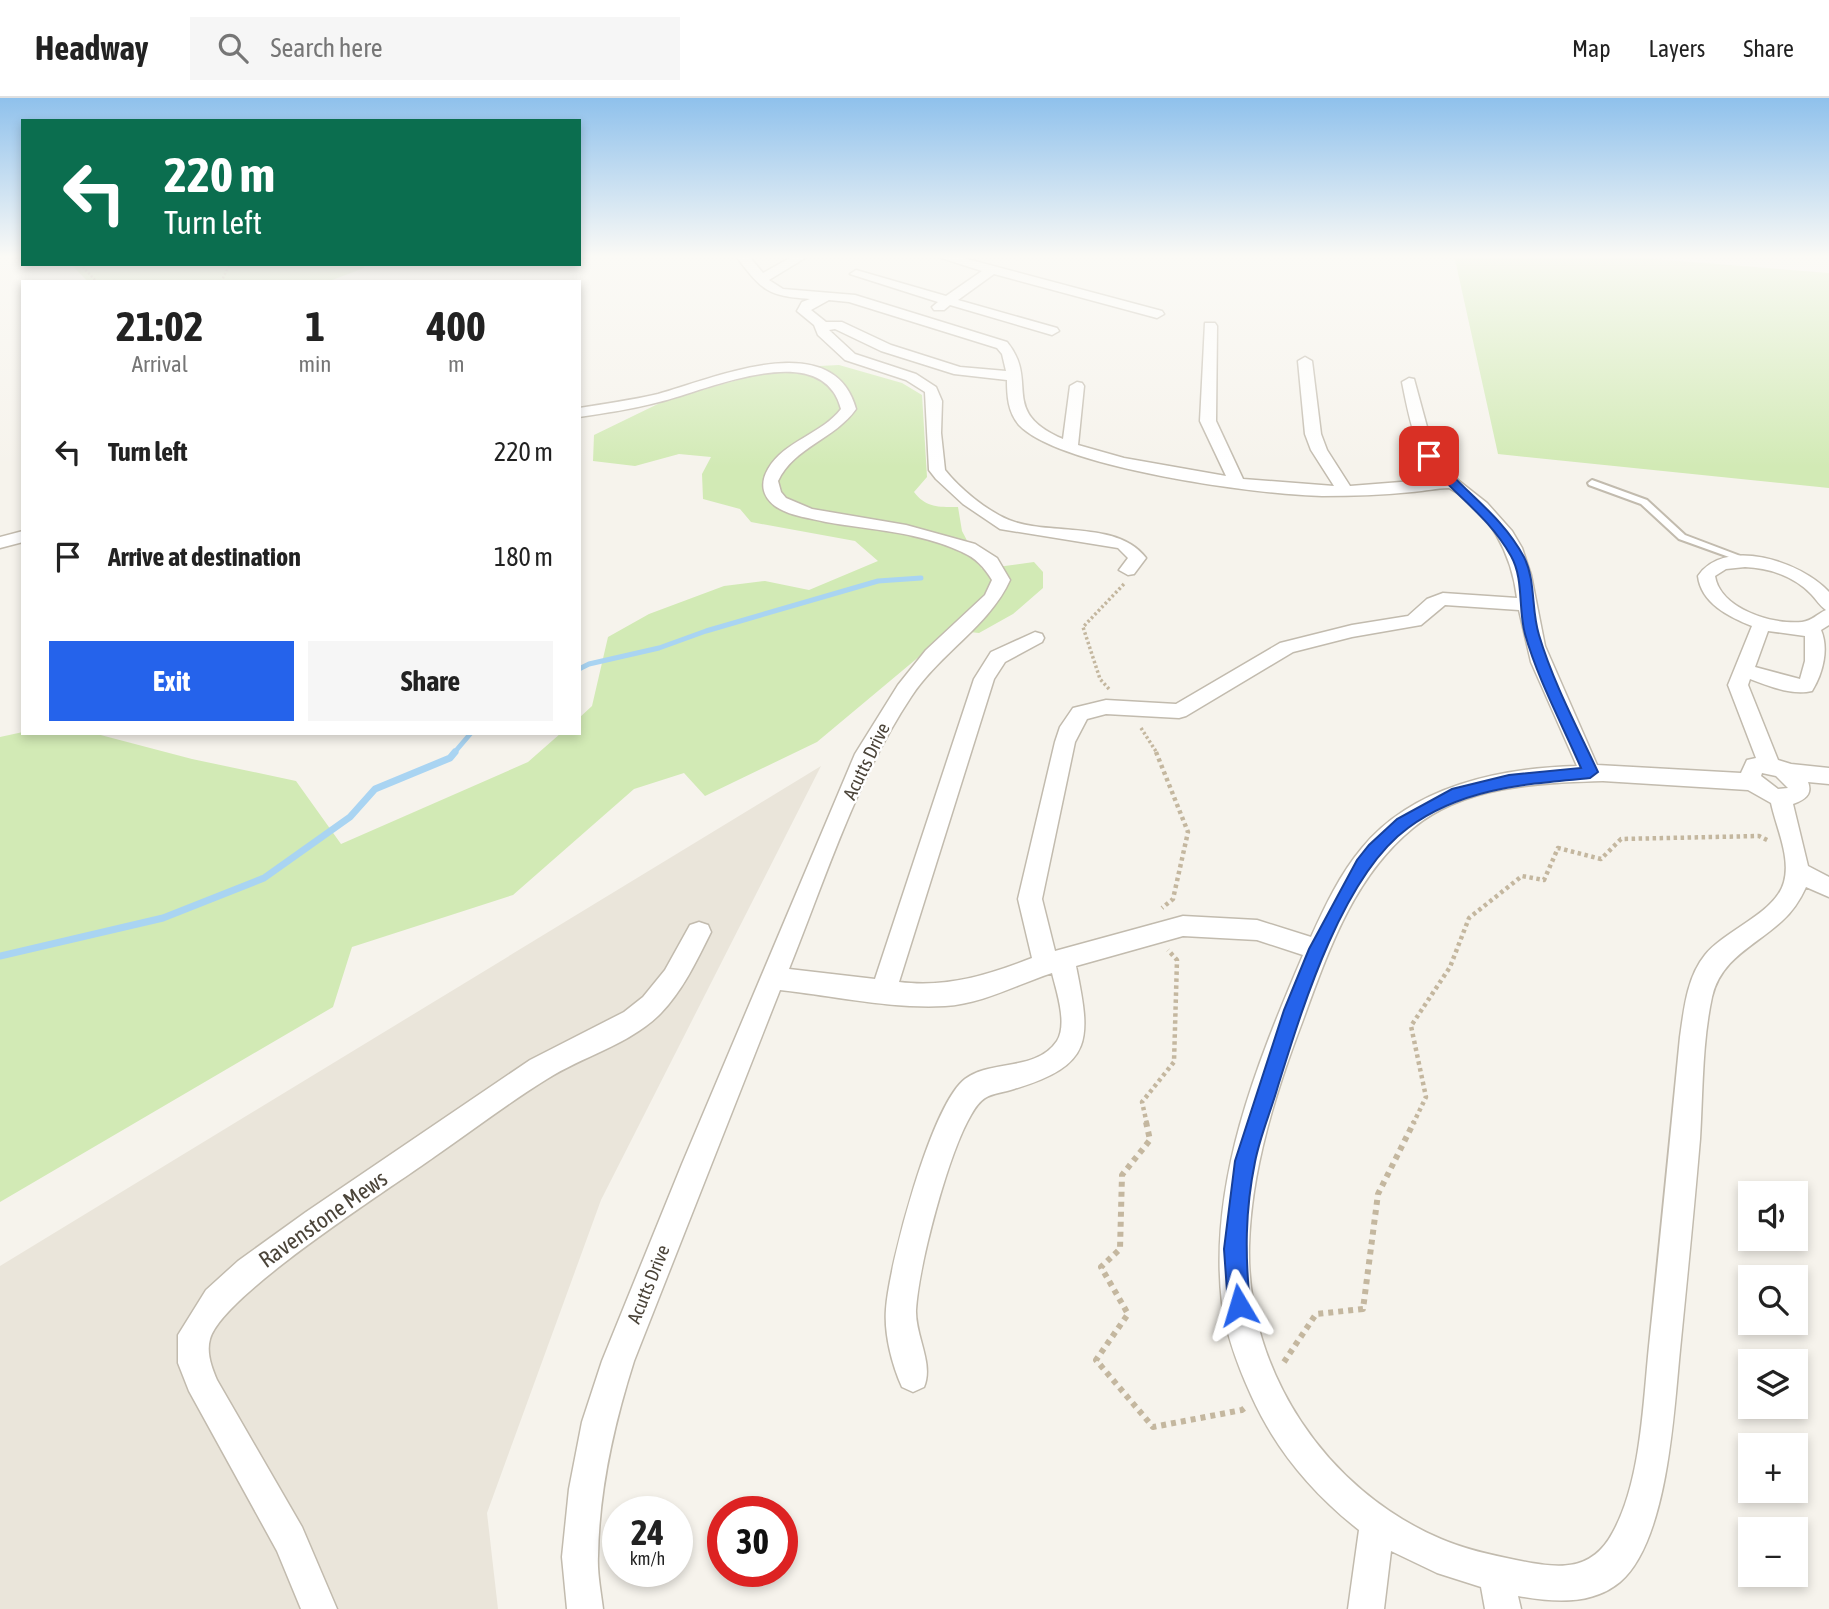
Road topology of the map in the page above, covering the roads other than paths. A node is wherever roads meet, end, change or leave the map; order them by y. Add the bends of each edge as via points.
1 (821, 326) joint
2 (829, 326) edge
3 (838, 326) edge
4 (933, 326) edge
5 (1032, 326) edge
6 (1210, 326) dead end
7 (1052, 331) dead end
8 (1305, 361) dead end
9 (1012, 376) junction
10 (1409, 382) dead end
11 (1077, 386) dead end
12 (581, 413) edge
13 (1070, 447) junction
14 (1237, 483) junction
15 (1592, 483) dead end
16 (1453, 484) junction
17 (1345, 490) junction
18 (21, 537) edge
19 (0, 543) edge
20 (1746, 560) junction
21 (1128, 570) dead end
22 (1527, 605) junction
23 (1829, 605) edge
24 (1829, 615) edge
25 (1762, 623) junction
26 (1807, 628) junction
27 (1035, 638) dead end
28 (1744, 670) junction
29 (1590, 772) junction
30 (1829, 776) edge
31 (1778, 781) junction
32 (1829, 789) edge
33 (1798, 872) junction
34 (1829, 887) edge
35 (699, 932) dead end
36 (1318, 949) junction
37 (1054, 961) junction
38 (772, 978) junction
39 (884, 991) junction
40 (913, 1376) dead end
41 (1377, 1525) junction
42 (1496, 1573) junction
43 (319, 1609) edge
44 (585, 1609) edge
45 (1366, 1609) edge
46 (1503, 1609) edge

1 - 2 street
1 - 21 street via 849,357 928,387 934,398 938,472 982,510 1006,525 1123,544 1137,558
3 - 9 street via 886,348 959,372
4 - 9 street via 998,343 1010,354
5 - 7 street
6 - 14 street via 1208,421
8 - 17 street via 1313,433
9 - 13 street via 1014,403 1021,418 1035,431
10 - 16 street via 1429,456
11 - 13 street
12 - 38 street, Acutts Drive via 655,399 781,365 809,368 841,391 848,403 846,415 778,466 770,481 776,498 807,513 942,539 986,558 1001,580 993,598 933,655 905,690 866,754
13 - 14 street
14 - 17 street
15 - 20 lane via 1644,502 1682,537
16 - 17 street
16 - 22 street via 1506,536 1522,567
18 - 19 street
20 - 23 street via 1798,575
20 - 25 street via 1710,569 1709,587 1728,607
22 - 29 street via 1539,658
22 - 37 street via 1443,599 1414,621 1287,647 1179,711 1106,707 1080,713 1065,742 1032,885 1032,910
24 - 26 street
25 - 26 street
25 - 28 street
26 - 28 street via 1814,634 1816,652 1805,686
27 - 39 street via 998,657 984,679
28 - 31 street via 1739,691
29 - 31 street
29 - 36 street via 1472,788 1403,823 1362,864
30 - 31 street
31 - 32 street
31 - 33 street
33 - 34 street
33 - 42 street via 1788,902 1719,958 1704,981 1654,1441 1630,1536 1606,1571 1593,1578 1569,1583
35 - 43 street, Ravenstone Mews via 674,978 652,1005 633,1020 539,1069 316,1222 233,1286 194,1335 194,1363 205,1391 290,1539
36 - 37 street via 1257,930 1183,926
36 - 41 street via 1285,1031 1245,1161 1234,1260 1250,1350 1288,1436 1306,1460
37 - 39 street via 962,992
37 - 40 street via 1073,1020 1069,1048 1045,1066 974,1088 959,1109 933,1177 901,1308
38 - 39 street
38 - 44 street, Acutts Drive via 618,1360 598,1422 580,1557
41 - 42 street via 1440,1558
41 - 45 street
42 - 46 street

